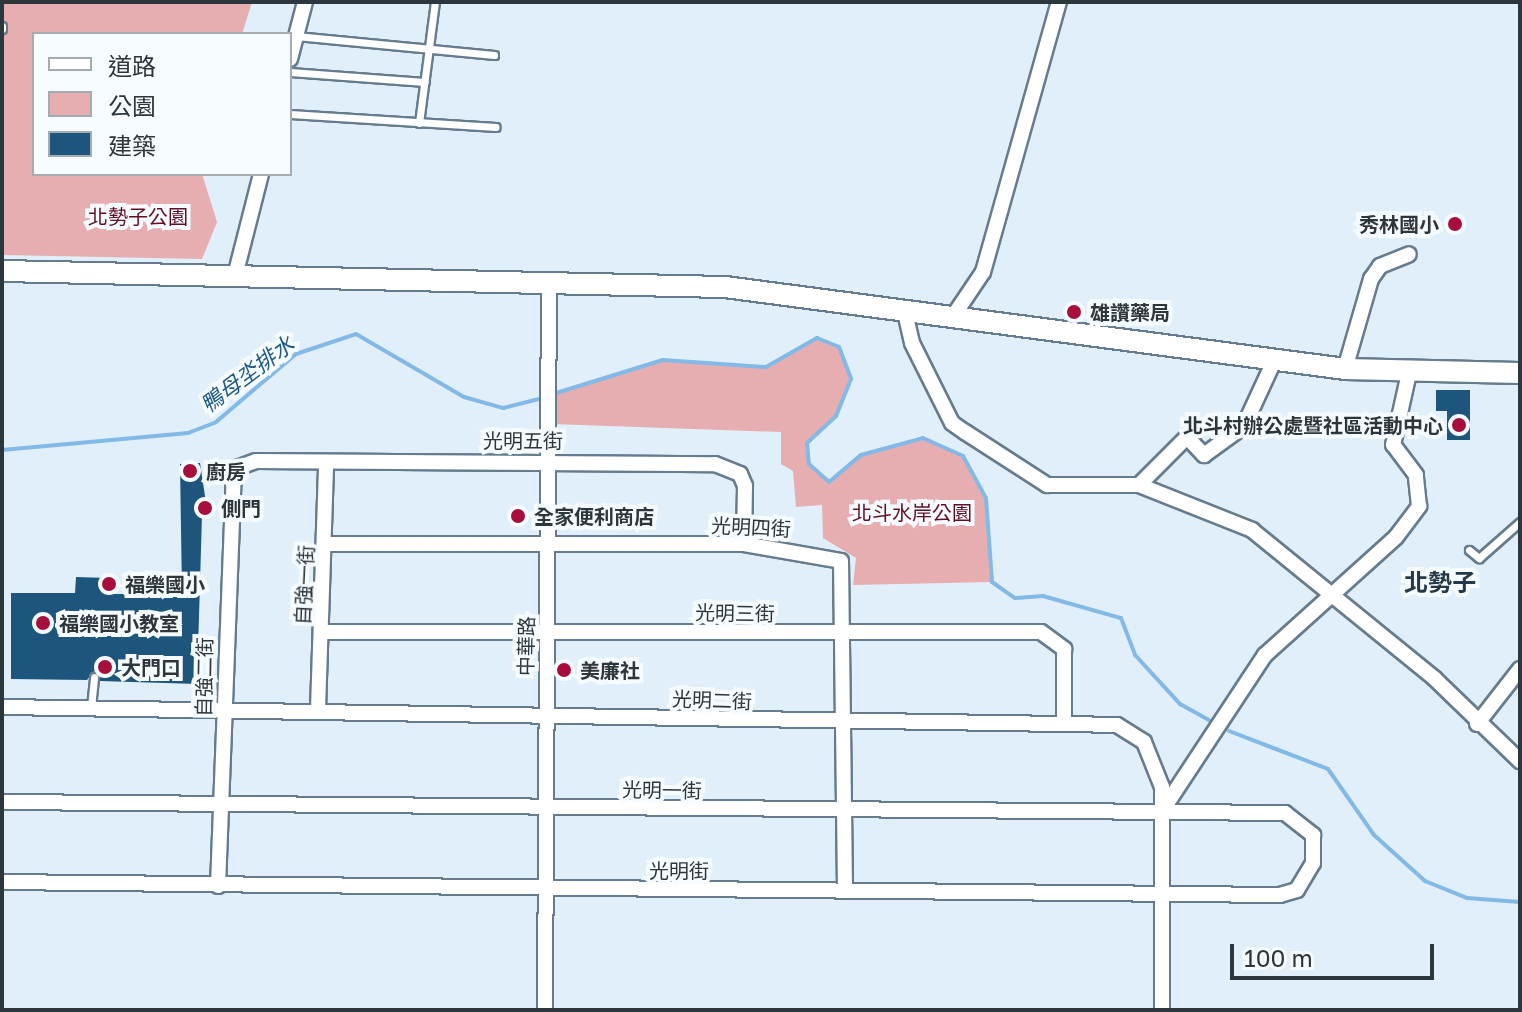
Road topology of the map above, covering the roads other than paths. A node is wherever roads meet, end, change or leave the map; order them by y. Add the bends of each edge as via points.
1 (305, 2) edge
2 (435, 2) edge
3 (1059, 2) edge
4 (296, 36) junction
5 (429, 48) junction
6 (292, 51) edge
7 (494, 55) dead end
8 (292, 72) edge
9 (425, 82) junction
10 (292, 114) edge
11 (419, 123) junction
12 (496, 127) dead end
13 (260, 176) edge
14 (1409, 254) dead end
15 (2, 271) edge
16 (235, 276) junction
17 (549, 282) junction
18 (904, 308) junction
19 (954, 315) junction
20 (1275, 359) junction
21 (1345, 369) junction
22 (1409, 373) junction
23 (1520, 373) edge
24 (549, 460) junction
25 (326, 462) junction
26 (234, 469) joint
27 (1139, 485) junction
28 (1520, 522) edge
29 (327, 544) junction
30 (548, 544) junction
31 (744, 544) junction
32 (1469, 550) dead end
33 (1331, 596) junction
34 (547, 630) junction
35 (322, 632) junction
36 (844, 635) junction
37 (1520, 669) edge
38 (94, 677) dead end
39 (2, 707) edge
40 (91, 707) junction
41 (223, 707) junction
42 (318, 709) junction
43 (545, 715) junction
44 (1064, 723) junction
45 (844, 724) junction
46 (1477, 724) junction
47 (1520, 761) edge
48 (2, 802) edge
49 (220, 806) junction
50 (544, 808) junction
51 (1164, 808) junction
52 (842, 814) junction
53 (1313, 835) joint
54 (2, 882) edge
55 (218, 886) junction
56 (845, 889) junction
57 (1164, 889) junction
58 (545, 891) junction
59 (545, 1010) edge
60 (1162, 1010) edge

1 - 4 street
2 - 5 lane
3 - 19 street via 983,272
4 - 5 lane
4 - 6 street
5 - 7 lane
5 - 9 lane
8 - 9 lane
9 - 11 lane
10 - 11 lane
11 - 12 lane
13 - 16 street
14 - 21 street via 1380,266 1371,279
15 - 16 main road
16 - 17 main road
17 - 18 main road via 725,287
17 - 24 street, 中華路
18 - 19 main road
18 - 27 street via 912,343 952,423 1047,485
19 - 20 main road
20 - 21 main road
20 - 27 street via 1244,426 1204,455 1187,437
21 - 22 main road
22 - 23 main road
22 - 33 street via 1393,445 1416,475 1419,506
24 - 25 street, 光明五街
24 - 30 street, 中華路
24 - 31 street, 光明五街 via 728,467 745,486
25 - 26 street, 光明五街 via 256,461
25 - 29 street, 自強一街
26 - 41 street, 自強二街
27 - 33 street via 1252,530
28 - 32 lane via 1479,558
29 - 30 street, 光明四街
29 - 35 street, 自強一街
30 - 31 street, 光明四街
30 - 34 street, 中華路
31 - 36 street, 光明四街 via 841,561
33 - 46 street via 1434,678
33 - 51 street via 1265,655
34 - 35 street, 光明三街
34 - 36 street, 光明三街
34 - 43 street, 中華路
35 - 42 street, 自強一街
36 - 44 street, 光明三街 via 1051,634 1064,649
36 - 45 street, 光明四街
37 - 46 street
38 - 40 lane
39 - 40 street, 光明二街
40 - 41 street, 光明二街
41 - 42 street, 光明二街
41 - 49 street, 自強二街
42 - 43 street, 光明二街
43 - 45 street, 光明二街
43 - 50 street, 中華路
44 - 45 street, 光明二街
44 - 51 street, 光明二街 via 1117,725 1144,742
45 - 52 street, 光明四街
46 - 47 street
48 - 49 street, 光明一街
49 - 50 street, 光明一街
49 - 55 street, 自強二街
50 - 52 street, 光明一街
50 - 58 street, 中華路
51 - 52 street, 光明一街
51 - 53 street, 光明一街 via 1285,813
51 - 57 street, 光明二街
52 - 56 street, 光明四街
53 - 57 street, 光明街 via 1313,863 1297,890
54 - 55 street, 光明街
55 - 58 street, 光明街
56 - 57 street, 光明街
56 - 58 street, 光明街
57 - 60 street, 光明二街
58 - 59 street, 中華路

